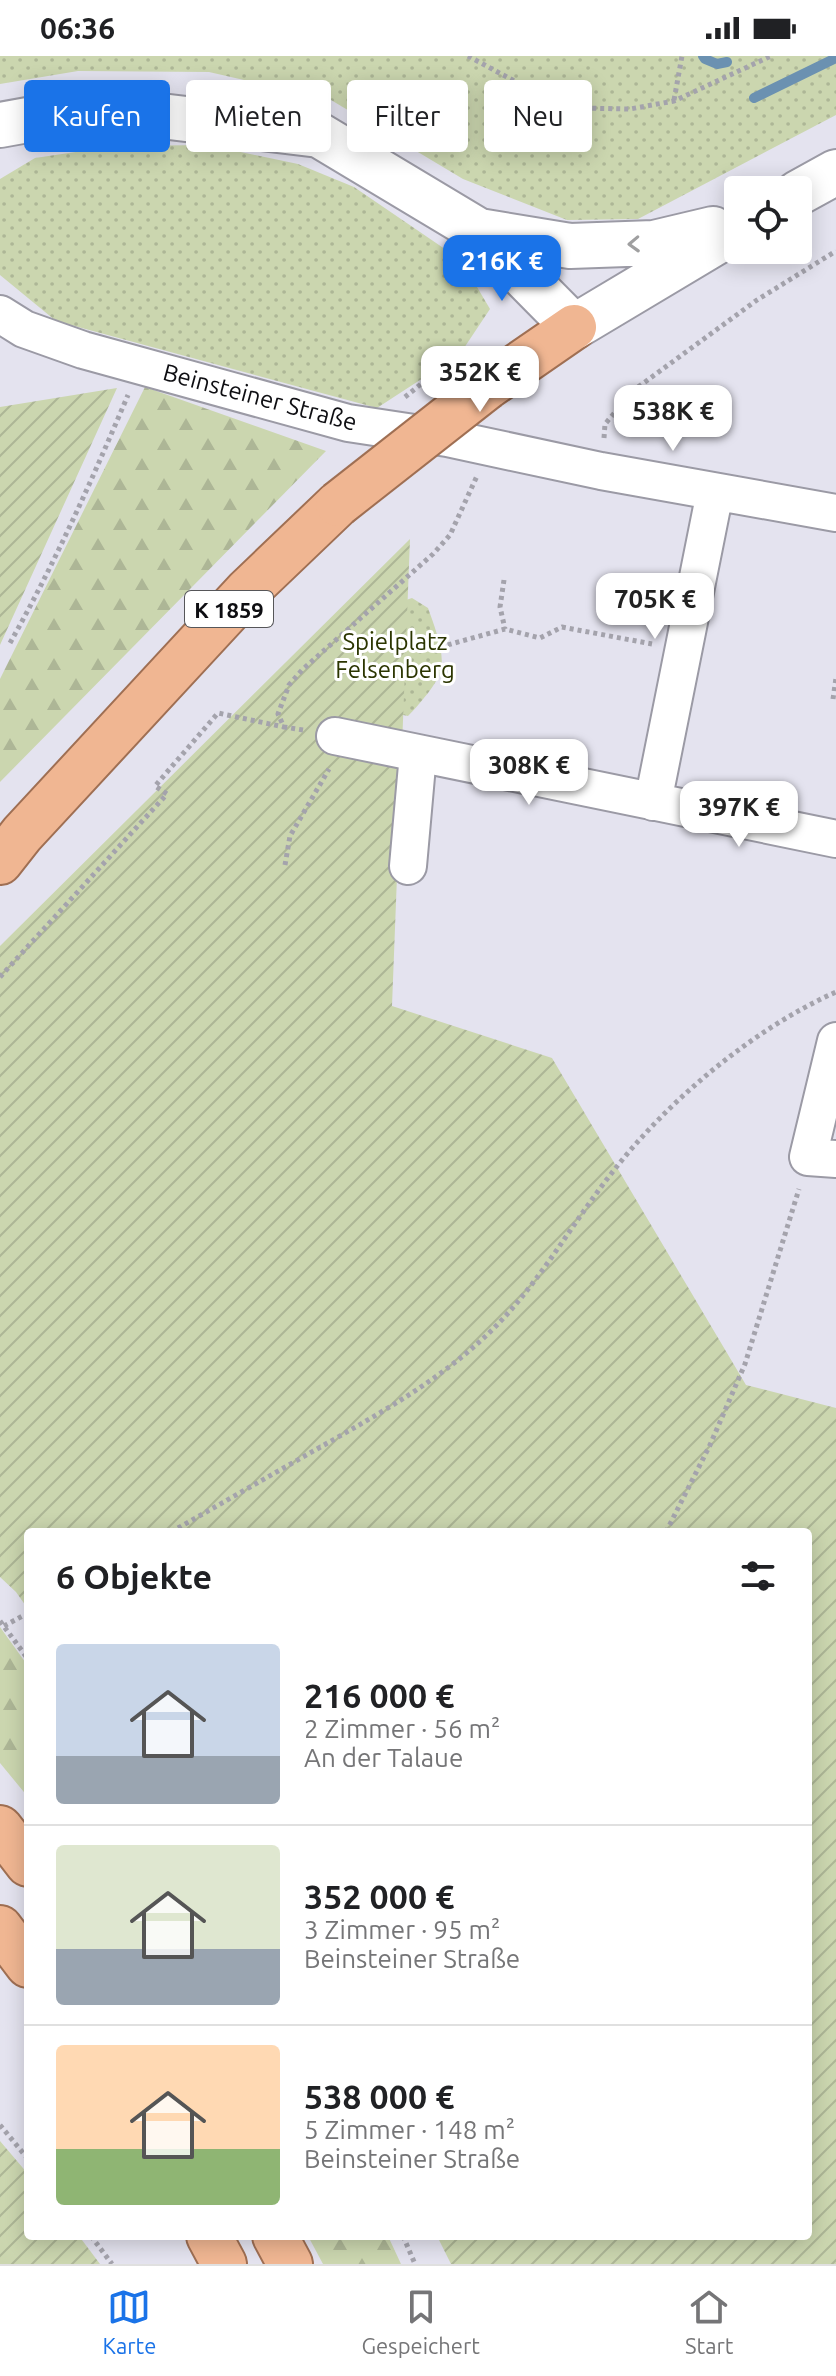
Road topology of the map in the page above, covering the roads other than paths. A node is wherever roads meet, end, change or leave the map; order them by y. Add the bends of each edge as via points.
1 (0, 125) edge
2 (836, 172) edge
3 (812, 185) edge
4 (724, 226) edge
5 (479, 231) junction
6 (724, 237) edge
7 (0, 314) edge
8 (574, 327) junction
9 (715, 492) junction
10 (836, 513) edge
11 (335, 736) road end
12 (418, 754) junction
13 (64, 789) junction
14 (653, 802) junction
15 (0, 836) edge
16 (836, 839) edge
17 (0, 862) edge
18 (408, 866) dead end
19 (836, 1041) edge
20 (822, 1158) edge
21 (0, 1828) edge
22 (24, 1859) edge
23 (0, 1928) edge
24 (24, 1960) edge
25 (211, 2240) edge
26 (277, 2240) edge
27 (224, 2264) edge
28 (290, 2264) edge

1 - 5 street via 94,108 319,135
2 - 3 street
4 -> 5 street via 654,243 570,246
5 - 8 street
6 - 8 street, K 1859
7 - 9 street, Beinsteiner Straße via 24,329 83,350 348,423
8 - 13 highway, K 1859, bridge via 487,387 338,504 236,602
9 - 10 street, Beinsteiner Straße
9 - 14 street
11 - 12 street
12 - 14 street
12 - 18 street
13 - 15 highway
13 - 17 highway, K 1859
14 - 16 street
19 - 20 street
21 - 22 highway
23 - 24 highway
25 - 27 highway
26 - 28 highway

